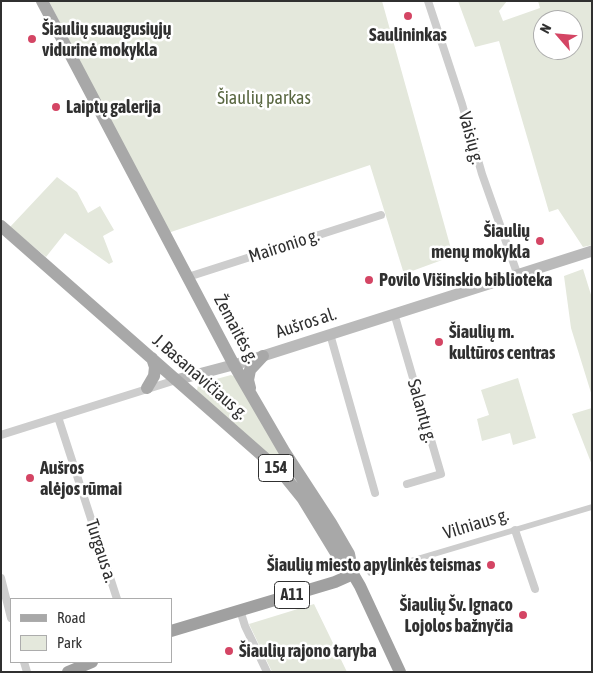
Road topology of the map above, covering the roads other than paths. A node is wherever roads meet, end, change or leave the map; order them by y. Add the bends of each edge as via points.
1 (42, 1) edge
2 (428, 1) edge
3 (381, 215) dead end
4 (1, 226) edge
5 (592, 251) edge
6 (517, 274) junction
7 (188, 277) junction
8 (394, 313) junction
9 (330, 334) junction
10 (263, 356) junction
11 (152, 358) junction
12 (234, 365) junction
13 (176, 380) junction
14 (147, 388) junction
15 (252, 396) junction
16 (58, 417) junction
17 (1, 435) edge
18 (407, 484) dead end
19 (375, 493) dead end
20 (592, 507) edge
21 (515, 530) junction
22 (370, 573) dead end
23 (353, 574) junction
24 (1, 578) edge
25 (535, 589) dead end
26 (116, 598) edge
27 (240, 610) junction
28 (10, 614) edge
29 (172, 631) edge
30 (90, 663) edge
31 (68, 672) edge
32 (267, 672) edge
33 (400, 672) edge

1 - 7 main road, Žemaitės g.
2 - 6 street, Vaisių g.
3 - 7 street, Maironio g.
4 - 11 main road, J. Basanavičiaus g. / 154
5 - 6 main road, Aušros al.
6 - 8 main road, Aušros al.
7 - 12 main road, Žemaitės g.
8 - 9 main road, Aušros al.
8 - 18 street, Salantų g. via 441,474
9 - 10 main road, Aušros al.
9 - 19 street
10 - 12 main road, Aušros al.
10 - 15 main road via 250,370 248,380
11 - 13 main road, J. Basanavičiaus g. / 154
11 - 14 main road via 154,376
12 - 13 main road, Aušros al.
12 - 15 main road, Žemaitės g.
13 - 14 street, Aušros al.
13 - 23 main road, J. Basanavičiaus g. / 154 via 282,473
14 - 16 street, Aušros al.
15 - 23 main road, Žemaitės g. via 349,554
16 - 17 street, Aušros al.
16 - 26 street, Turgaus a.
20 - 21 street, Vilniaus g.
21 - 22 street, Vilniaus g.
21 - 25 street
23 - 27 highway, A11
23 - 33 highway, Žemaitės g.
24 - 28 street
27 - 29 highway, A11
27 - 32 street
30 - 31 highway

